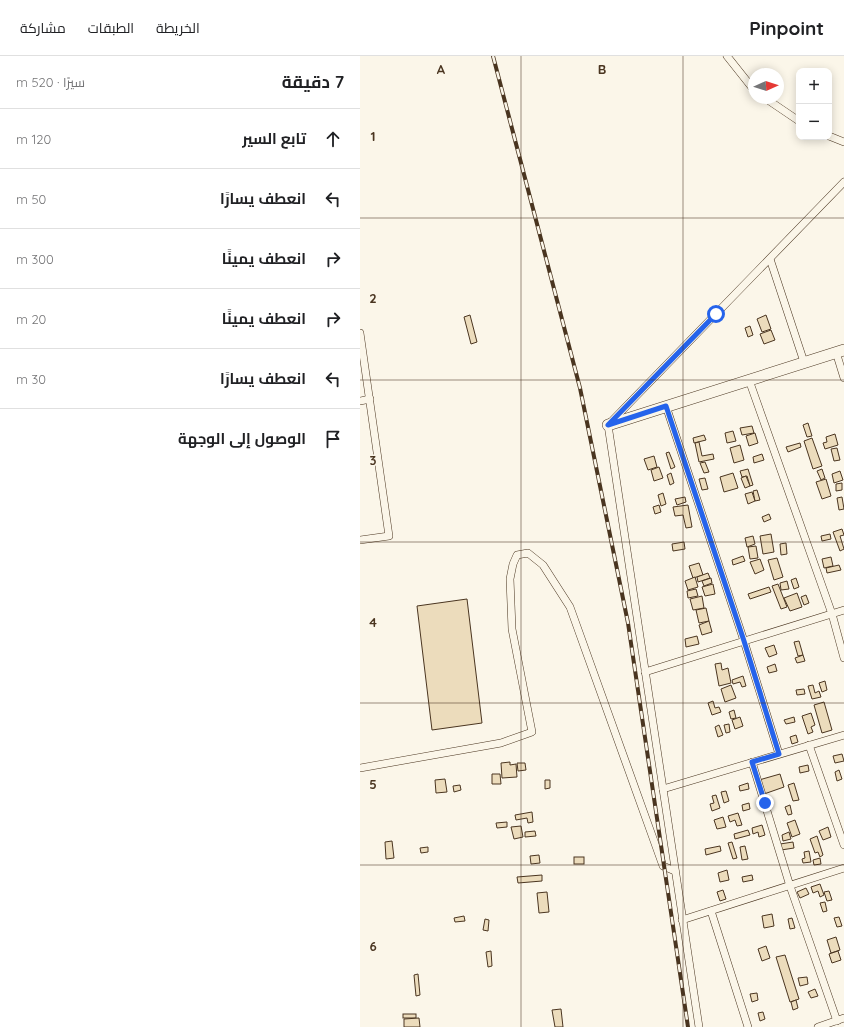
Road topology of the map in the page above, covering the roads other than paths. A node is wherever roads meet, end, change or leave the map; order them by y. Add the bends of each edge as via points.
1 (727, 56) edge
2 (748, 82) edge
3 (774, 104) edge
4 (796, 119) edge
5 (832, 137) edge
6 (844, 142) edge
7 (844, 182) edge
8 (770, 259) junction
9 (360, 333) edge
10 (840, 351) edge
11 (804, 362) junction
12 (844, 378) edge
13 (749, 380) junction
14 (370, 399) junction
15 (360, 401) edge
16 (666, 406) junction
17 (608, 425) junction
18 (360, 540) edge
19 (844, 610) edge
20 (832, 614) junction
21 (744, 641) junction
22 (844, 658) edge
23 (645, 672) junction
24 (844, 735) edge
25 (809, 745) junction
26 (779, 754) junction
27 (752, 762) junction
28 (360, 768) edge
29 (663, 789) junction
30 (844, 845) edge
31 (844, 868) edge
32 (675, 871) junction
33 (790, 886) junction
34 (711, 911) junction
35 (682, 920) junction
36 (844, 1018) edge
37 (836, 1021) junction
38 (821, 1026) edge
39 (699, 1027) edge
40 (748, 1027) edge

1 - 2 street
3 - 4 street
5 - 6 street
7 - 8 street
8 - 11 street
8 - 17 street
9 - 14 street
10 - 11 street
10 - 12 street
11 - 13 street
13 - 16 street
13 - 20 street
14 - 15 street
14 - 18 street via 389,536
16 - 17 street
16 - 21 street
17 - 23 street
19 - 20 street
20 - 21 street
20 - 22 street
21 - 23 street
21 - 26 street
23 - 29 street
24 - 25 street
25 - 26 street
25 - 30 street
26 - 27 street
27 - 29 street
27 - 33 street
28 - 32 street via 501,743 532,732 512,629 510,593 510,579 517,555 528,553 543,565 570,607 663,866
29 - 32 street
31 - 33 street
32 - 35 street
33 - 34 street
33 - 37 street
34 - 35 street
34 - 40 street
35 - 39 street
36 - 37 street
37 - 38 street

